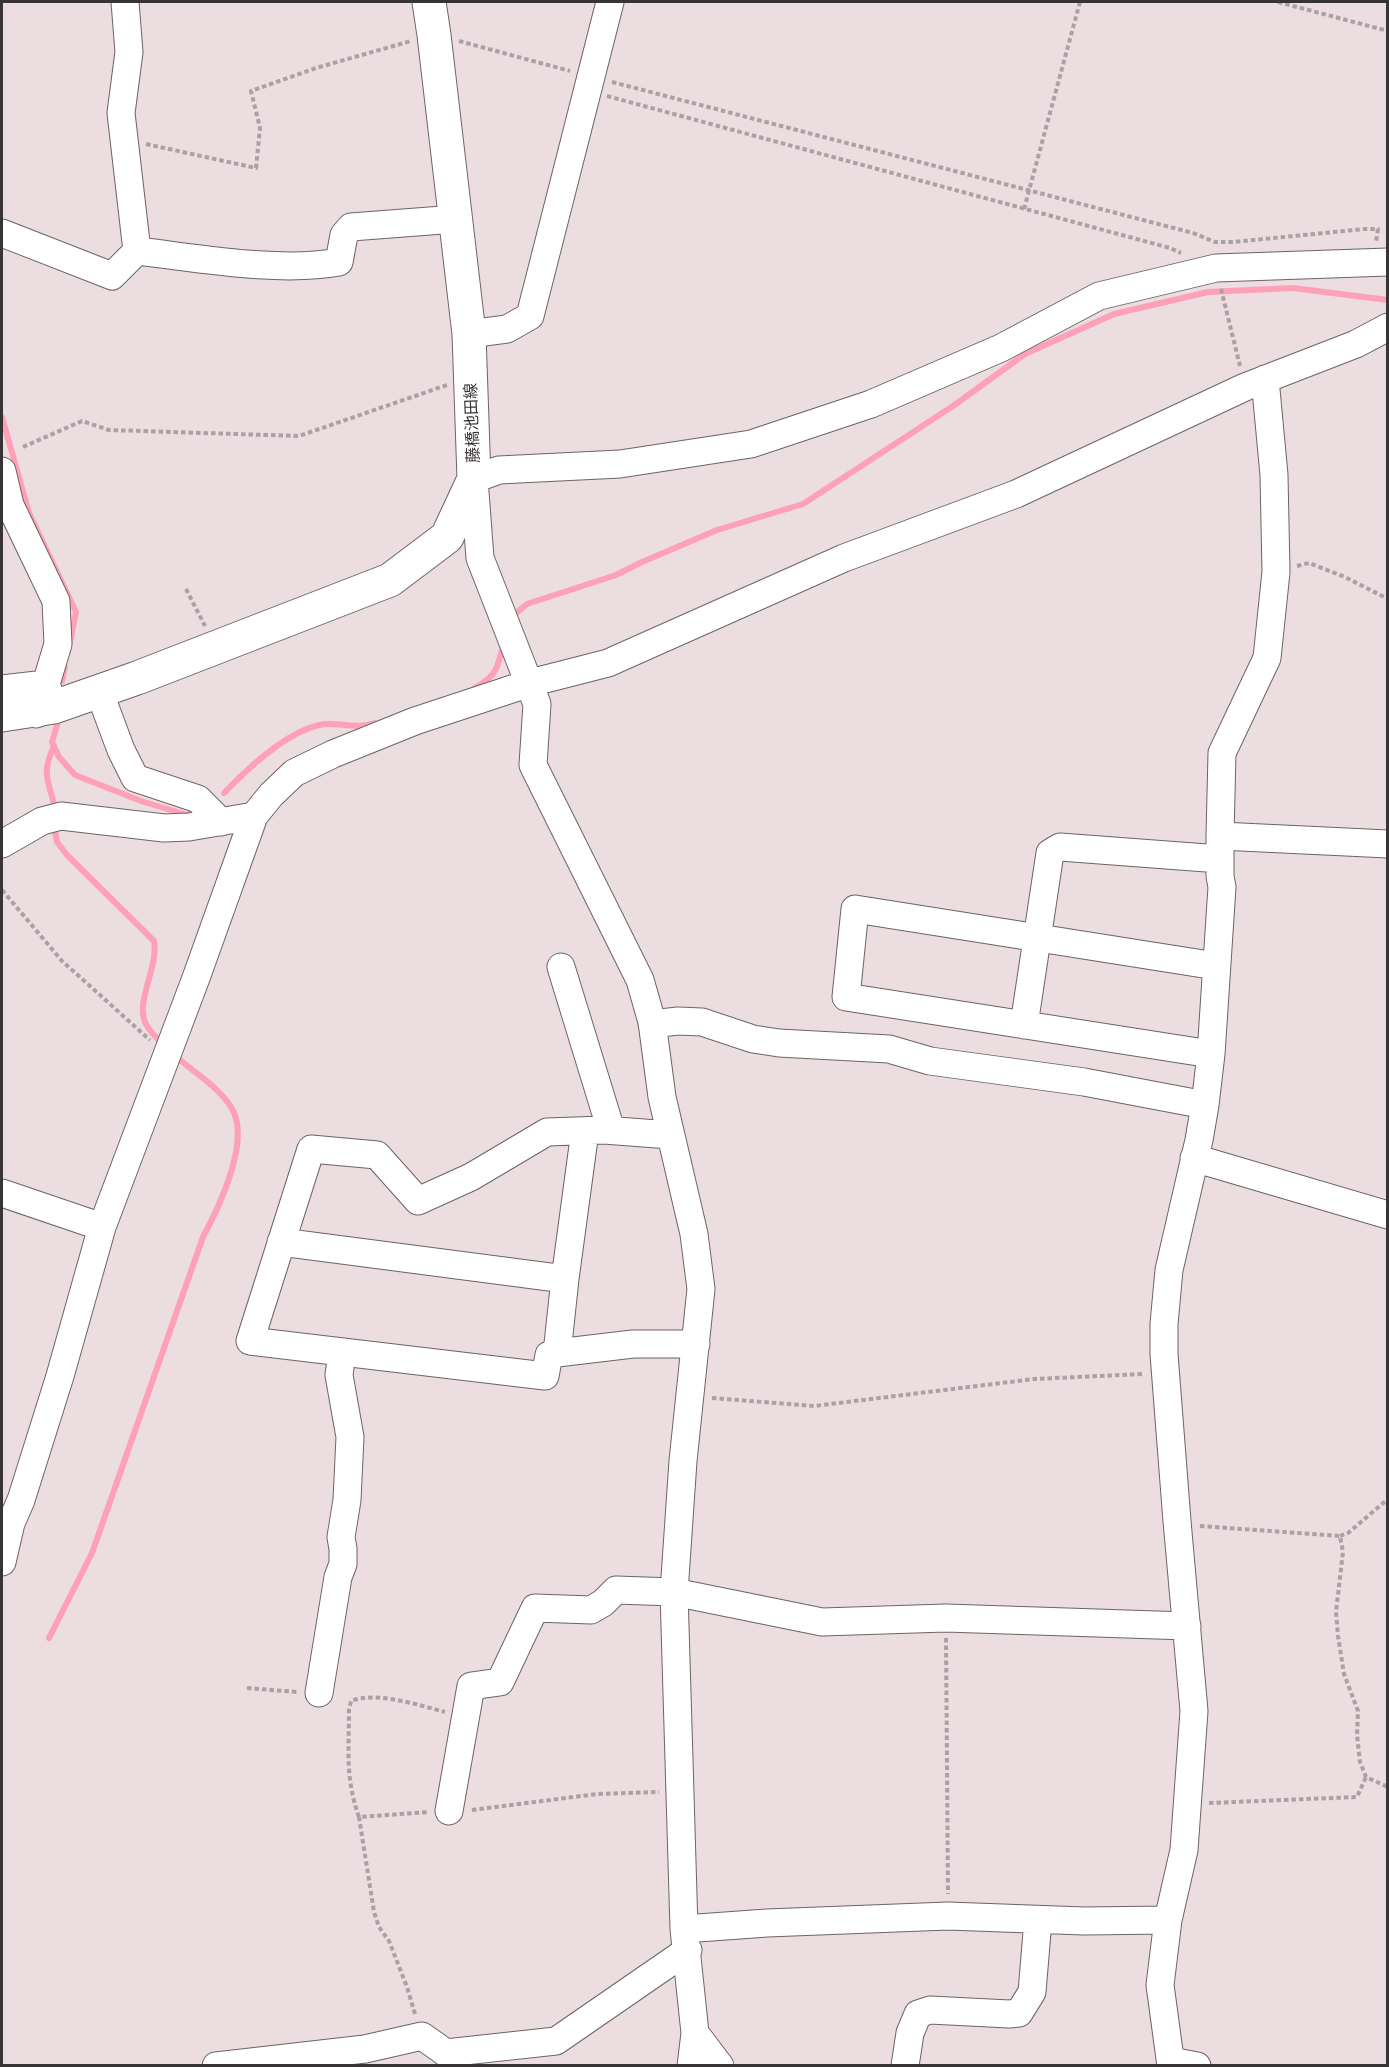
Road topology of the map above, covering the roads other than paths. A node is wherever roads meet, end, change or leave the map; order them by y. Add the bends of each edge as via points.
1 (125, 2) edge
2 (429, 2) edge
3 (610, 2) edge
4 (456, 219) junction
5 (2, 233) edge
6 (137, 250) junction
7 (1381, 263) edge
8 (1388, 327) edge
9 (469, 334) junction
10 (1255, 383) junction
11 (2, 471) edge
12 (474, 479) junction
13 (530, 683) junction
14 (2, 689) edge
15 (99, 691) junction
16 (50, 695) junction
17 (2, 715) edge
18 (2, 729) edge
19 (254, 816) junction
20 (220, 822) junction
21 (2, 844) edge
22 (1388, 844) edge
23 (1220, 847) junction
24 (1038, 938) junction
25 (1216, 966) junction
26 (561, 967) dead end
27 (652, 1024) junction
28 (1024, 1025) junction
29 (1211, 1054) junction
30 (1205, 1105) junction
31 (598, 1131) junction
32 (670, 1134) junction
33 (1194, 1158) junction
34 (2, 1193) edge
35 (1388, 1215) edge
36 (102, 1227) junction
37 (281, 1242) junction
38 (565, 1278) junction
39 (696, 1344) junction
40 (342, 1352) junction
41 (557, 1353) junction
42 (2, 1562) edge
43 (674, 1592) junction
44 (1187, 1626) junction
45 (320, 1693) dead end
46 (449, 1811) road end
47 (1038, 1920) junction
48 (1168, 1920) junction
49 (686, 1940) junction
50 (695, 2033) junction
51 (446, 2059) edge
52 (1179, 2064) edge
53 (232, 2065) edge
54 (691, 2066) edge
55 (720, 2066) edge
56 (905, 2066) edge

1 - 6 street via 129,52 121,113
2 - 4 main road, 藤橋池田線
3 - 9 street via 530,316 507,329
4 - 6 street via 351,227 344,235 339,262 315,267 240,263
4 - 9 main road, 藤橋池田線
5 - 6 street via 112,276
7 - 12 street via 1211,269 1099,296 1001,348 870,404 751,444 620,464 499,470
8 - 10 street via 1356,344
9 - 12 main road, 藤橋池田線
10 - 13 street via 1016,494 844,558 608,663
10 - 23 street via 1274,475 1276,572 1267,658 1222,753
11 - 16 street via 10,505 56,600 58,644
12 - 13 street via 480,558
12 - 15 main road, 藤橋池田線 via 447,537 390,580
13 - 19 street via 415,721 333,754 294,773
13 - 27 street via 537,704 532,765 640,980
14 - 16 street
15 - 16 main road, 藤橋池田線
15 - 20 street via 135,778 198,799
16 - 17 main road, 藤橋池田線
16 - 18 street
19 - 20 street
19 - 36 street
20 - 21 street via 164,828 60,816 42,821
22 - 23 street
23 - 24 street via 1060,848 1050,853
23 - 25 street via 1222,887
24 - 25 street
24 - 28 street
24 - 28 street via 855,909 846,997
25 - 29 street
26 - 31 street
27 - 30 street via 702,1022 762,1040 889,1049 930,1061 1084,1082
27 - 32 street
28 - 29 street
29 - 30 street
30 - 33 street
31 - 32 street
31 - 37 street via 547,1132 471,1177 418,1201 377,1155 311,1149
31 - 38 street
32 - 39 street via 694,1234 701,1289
33 - 35 street
33 - 44 street via 1169,1270 1164,1324
34 - 36 street
36 - 42 street
37 - 38 street
37 - 40 street via 250,1341
38 - 41 street
39 - 41 street via 633,1344
39 - 43 street
40 - 41 street via 545,1376 549,1355
40 - 45 street via 339,1375 350,1437 341,1537 343,1564
43 - 44 street via 822,1622 946,1618
43 - 46 street via 616,1590 591,1610 535,1608 500,1682 471,1686
43 - 49 street
44 - 48 street via 1194,1711 1184,1850
47 - 48 street
47 - 49 street via 948,1916 767,1923
47 - 56 street via 1032,1992 1019,2013 930,2010 918,2014 909,2033
48 - 52 street via 1160,1985
49 - 50 street
49 - 51 street via 556,2041
50 - 54 street
50 - 55 street
51 - 53 street via 422,2036 365,2049

